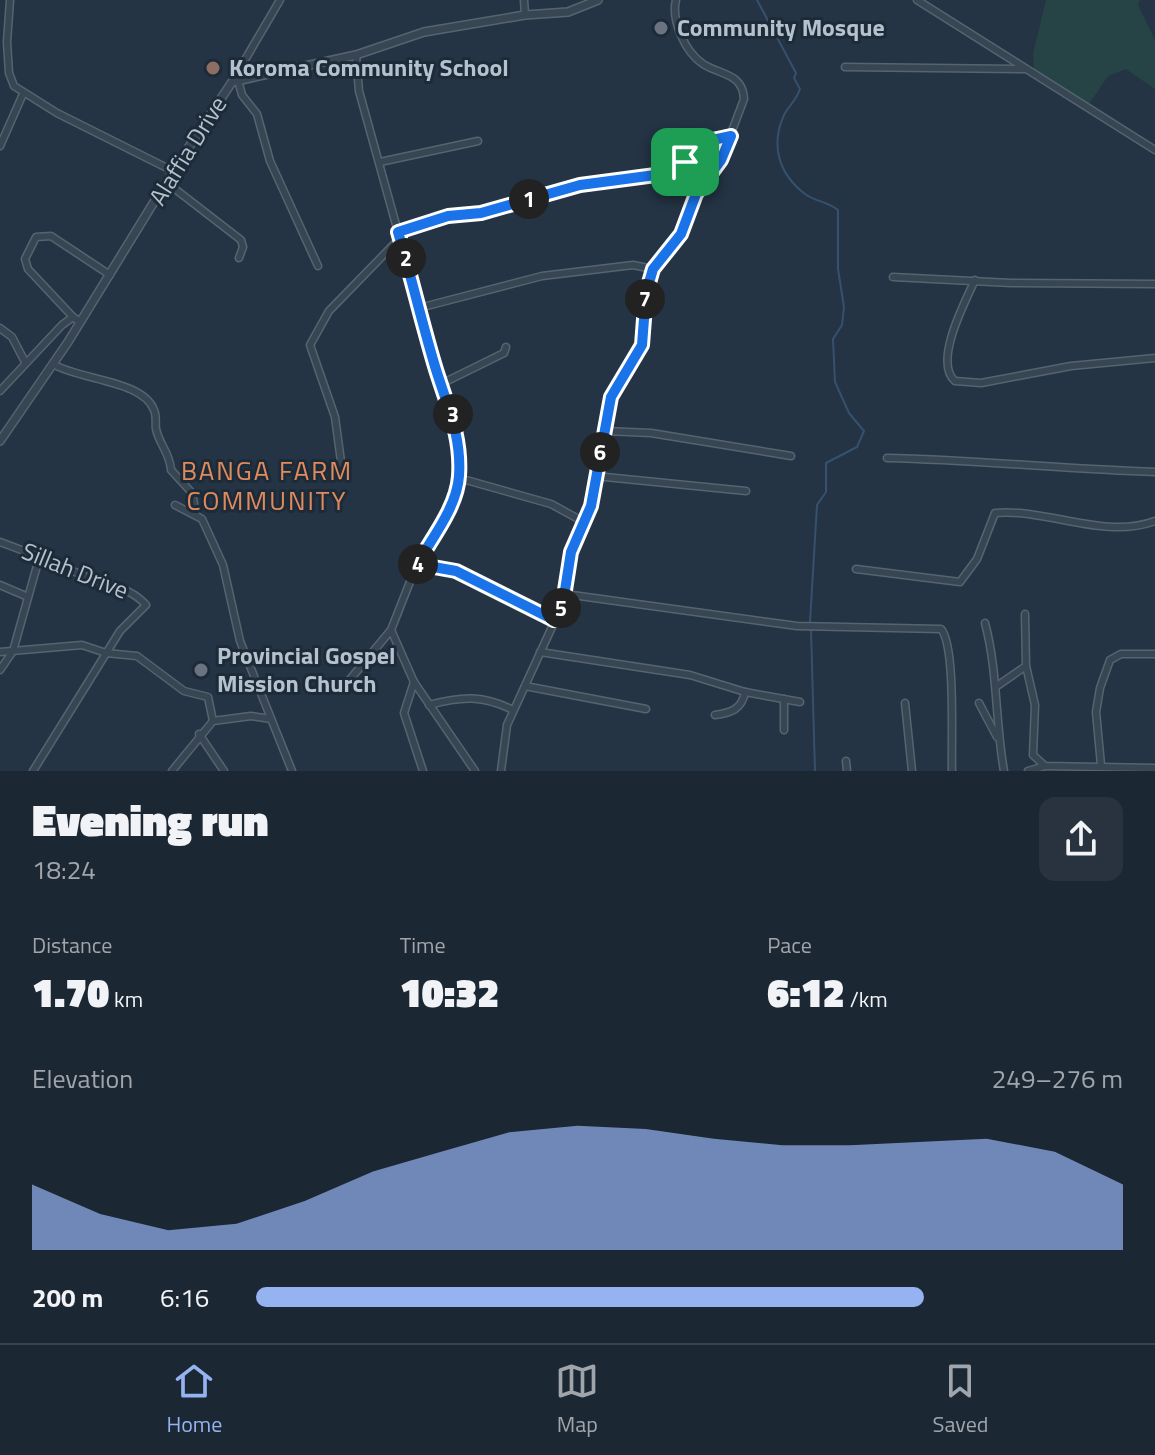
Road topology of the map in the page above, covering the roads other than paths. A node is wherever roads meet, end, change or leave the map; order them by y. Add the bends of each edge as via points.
1 (10, 0) edge
2 (280, 0) edge
3 (524, 0) edge
4 (598, 0) edge
5 (676, 0) edge
6 (917, 0) edge
7 (525, 15) junction
8 (356, 55) junction
9 (845, 67) dead end
10 (1026, 69) junction
11 (235, 81) junction
12 (23, 94) junction
13 (731, 136) junction
14 (478, 141) dead end
15 (0, 146) edge
16 (1155, 150) edge
17 (380, 162) junction
18 (173, 171) junction
19 (166, 182) junction
20 (399, 235) junction
21 (239, 258) dead end
22 (318, 266) dead end
23 (653, 269) junction
24 (110, 275) junction
25 (893, 277) dead end
26 (975, 280) junction
27 (1155, 284) edge
28 (419, 308) junction
29 (76, 320) junction
30 (0, 328) edge
31 (506, 347) dead end
32 (1155, 358) edge
33 (25, 362) junction
34 (53, 364) junction
35 (441, 384) junction
36 (0, 391) edge
37 (605, 431) junction
38 (0, 441) edge
39 (791, 456) dead end
40 (887, 458) dead end
41 (342, 469) dead end
42 (1155, 472) edge
43 (595, 476) junction
44 (459, 478) junction
45 (746, 491) dead end
46 (175, 505) dead end
47 (196, 514) junction
48 (1155, 521) edge
49 (584, 522) junction
50 (0, 542) edge
51 (40, 555) junction
52 (417, 564) junction
53 (856, 569) dead end
54 (0, 585) edge
55 (565, 594) junction
56 (28, 597) junction
57 (1025, 614) dead end
58 (554, 620) junction
59 (985, 623) dead end
60 (391, 630) junction
61 (13, 651) junction
62 (0, 652) edge
63 (540, 652) junction
64 (106, 653) junction
65 (1155, 654) edge
66 (1026, 666) junction
67 (0, 670) edge
68 (414, 682) junction
69 (525, 686) junction
70 (997, 686) junction
71 (342, 689) dead end
72 (745, 692) junction
73 (784, 699) junction
74 (800, 702) dead end
75 (905, 703) dead end
76 (979, 703) dead end
77 (429, 705) junction
78 (646, 709) dead end
79 (513, 710) junction
80 (715, 715) dead end
81 (271, 719) junction
82 (213, 721) junction
83 (784, 730) dead end
84 (199, 734) junction
85 (998, 741) junction
86 (846, 761) dead end
87 (1101, 765) junction
88 (1045, 766) junction
89 (1155, 768) edge
90 (33, 771) edge
91 (172, 771) edge
92 (224, 771) edge
93 (292, 771) edge
94 (423, 771) edge
95 (475, 771) edge
96 (501, 771) edge
97 (847, 771) edge
98 (912, 771) edge
99 (952, 771) edge
100 (1004, 771) edge
101 (1028, 771) edge

1 - 12 street via 9,73
2 - 11 street
3 - 7 street
4 - 7 street, Alaffia Drive via 568,12
5 - 13 street via 676,22 695,56 733,77 743,89
6 - 10 street
7 - 8 street, Alaffia Drive via 424,32
8 - 11 street, Alaffia Drive
8 - 17 street via 359,91
9 - 10 street
10 - 16 street
11 - 18 street, Alaffia Drive
11 - 22 street via 257,114 270,161
12 - 15 street
12 - 18 street
13 - 20 street via 708,141 663,174 580,185 481,213 448,216
13 - 23 street via 696,194 681,234
14 - 17 street
17 - 20 street
18 - 19 street, Alaffia Drive
19 - 21 street via 241,240
19 - 24 street, Alaffia Drive
20 - 28 street
20 - 41 street via 329,311 309,350 335,417
23 - 28 street via 633,265 542,276
23 - 37 street via 642,345 614,391
24 - 29 street, Alaffia Drive
24 - 29 street via 51,236 36,237 25,259 28,269
25 - 26 street
26 - 27 street
26 - 32 street via 951,337 948,367 955,381 981,383 1071,366
28 - 35 street
29 - 33 street, Alaffia Drive
29 - 34 street
30 - 33 street via 12,337
31 - 35 street via 504,353
33 - 36 street, Alaffia Drive
34 - 38 street
34 - 47 street via 145,396 154,409 171,470 192,493
35 - 44 street via 453,414
37 - 39 street via 651,433
37 - 43 street
40 - 42 street
43 - 45 street
43 - 49 street
44 - 49 street via 551,504
44 - 52 street
46 - 47 street
47 - 81 street via 227,576 240,641
48 - 53 street via 1116,525 995,513 977,559 960,582
49 - 55 street via 571,552
50 - 51 street, Sillah Drive
51 - 56 street
51 - 64 street, Sillah Drive via 129,590 146,605
52 - 58 street via 456,571
52 - 60 street
54 - 56 street
55 - 58 street
55 - 99 street via 797,626 944,632
56 - 61 street
57 - 66 street
58 - 63 street
59 - 70 street
60 - 68 street
60 - 71 street
61 - 62 street
61 - 64 street via 82,645
61 - 67 street
63 - 69 street
63 - 72 street via 690,675
64 - 82 street via 137,656 184,691 208,697
64 - 90 street
65 - 87 street via 1121,654 1110,660 1096,712
66 - 70 street
66 - 88 street via 1035,705 1033,755
68 - 77 street
68 - 94 street via 404,713
69 - 78 street
69 - 79 street
70 - 85 street
72 - 73 street
72 - 80 street via 742,704 731,713
73 - 74 street
73 - 83 street
75 - 98 street
76 - 85 street
77 - 79 street via 482,697
77 - 95 street
79 - 96 street
81 - 82 street
81 - 93 street
82 - 84 street
84 - 91 street
84 - 92 street
85 - 100 street
86 - 97 street
87 - 88 street
87 - 89 street
88 - 101 street

